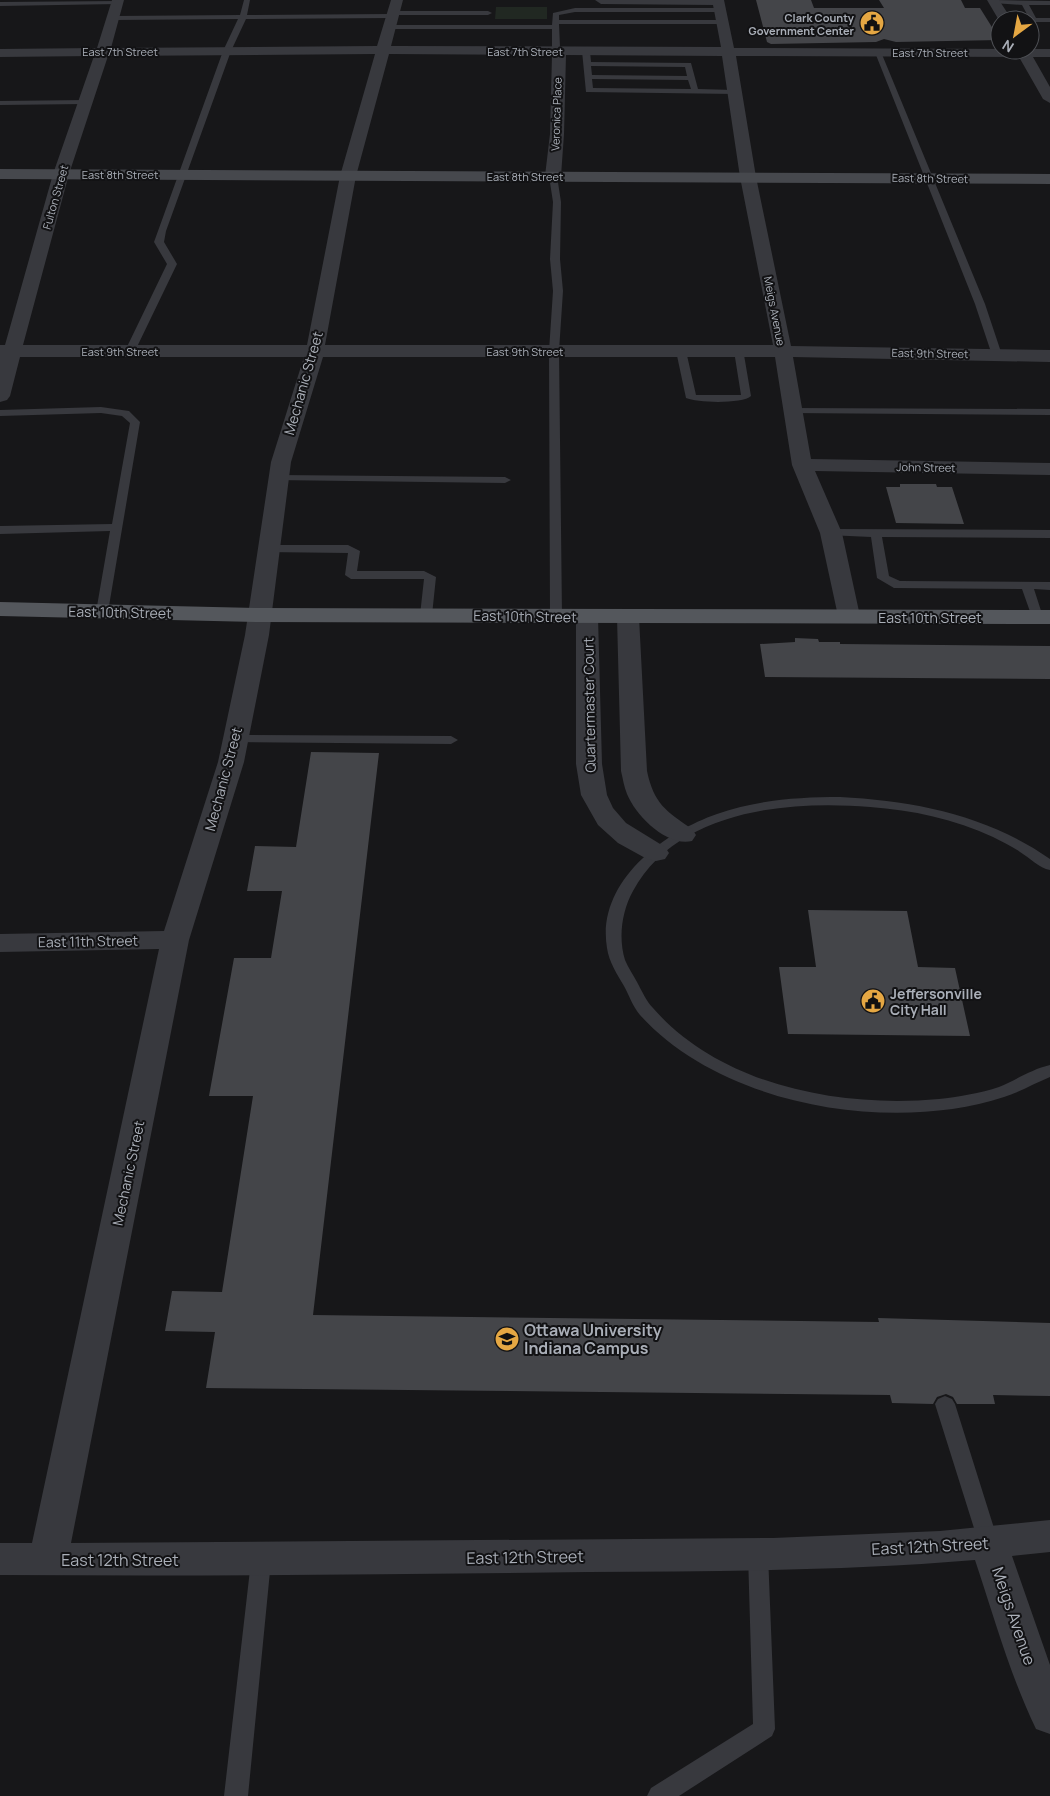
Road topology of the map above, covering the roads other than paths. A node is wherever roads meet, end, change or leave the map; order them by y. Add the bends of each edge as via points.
1 (247, 0) edge
2 (601, 0) edge
3 (118, 1) edge
4 (994, 1) edge
5 (1024, 2) junction
6 (1050, 3) edge
7 (0, 4) edge
8 (719, 8) edge
9 (1028, 10) edge
10 (243, 17) junction
11 (114, 18) junction
12 (390, 21) edge
13 (555, 24) junction
14 (486, 27) junction
15 (103, 51) junction
16 (226, 51) junction
17 (559, 51) junction
18 (728, 51) junction
19 (990, 51) edge
20 (878, 52) junction
21 (0, 53) edge
22 (587, 57) junction
23 (1028, 60) edge
24 (590, 77) junction
25 (691, 78) junction
26 (695, 91) junction
27 (735, 92) junction
28 (1048, 93) edge
29 (84, 102) junction
30 (0, 103) edge
31 (0, 174) edge
32 (61, 174) junction
33 (181, 175) junction
34 (348, 176) junction
35 (553, 176) junction
36 (748, 177) junction
37 (929, 178) junction
38 (1050, 179) edge
39 (6, 351) edge
40 (130, 351) junction
41 (554, 351) junction
42 (681, 351) junction
43 (738, 351) junction
44 (783, 351) junction
45 (315, 352) junction
46 (997, 355) junction
47 (1050, 356) edge
48 (0, 396) edge
49 (793, 411) junction
50 (1050, 412) edge
51 (0, 413) edge
52 (802, 465) junction
53 (1050, 469) edge
54 (278, 478) junction
55 (505, 480) dead end
56 (115, 527) junction
57 (0, 530) edge
58 (831, 533) junction
59 (876, 534) junction
60 (1050, 534) edge
61 (268, 549) junction
62 (1027, 586) junction
63 (1050, 586) edge
64 (0, 609) edge
65 (102, 612) junction
66 (260, 615) junction
67 (426, 615) junction
68 (556, 616) junction
69 (849, 616) junction
70 (586, 617) junction
71 (628, 617) junction
72 (1043, 617) edge
73 (236, 739) junction
74 (451, 740) dead end
75 (683, 835) junction
76 (656, 853) junction
77 (1050, 866) edge
78 (176, 940) junction
79 (0, 942) edge
80 (1050, 1070) edge
81 (946, 1404) dead end
82 (1050, 1536) edge
83 (990, 1544) junction
84 (758, 1554) junction
85 (0, 1559) edge
86 (48, 1560) junction
87 (261, 1561) junction
88 (1050, 1716) edge
89 (236, 1796) edge
90 (659, 1796) edge

1 - 10 lane
2 - 8 street
3 - 7 lane
3 - 11 street, Fulton Street
4 - 5 lane
5 - 6 lane
5 - 9 lane
8 - 13 lane
8 - 13 lane via 575,10 555,14
8 - 18 street, Meigs Avenue
10 - 11 lane
10 - 12 lane
10 - 16 lane
11 - 15 street, Fulton Street
12 - 14 lane
12 - 14 lane via 488,10
12 - 16 street, East 7th Street
12 - 17 street, East 7th Street
12 - 34 street, Mechanic Street
13 - 14 lane
13 - 17 lane
15 - 16 street, East 7th Street
15 - 21 street, East 7th Street
15 - 29 street, Fulton Street
16 - 33 lane
17 - 22 street, East 7th Street
17 - 35 street, Veronica Place
18 - 20 street, East 7th Street
18 - 22 street, East 7th Street
18 - 27 street, Meigs Avenue
19 - 20 street, East 7th Street
20 - 37 lane
22 - 24 lane
22 - 25 lane via 688,65
23 - 28 street
24 - 25 lane
24 - 26 lane via 589,90
25 - 26 lane
26 - 27 lane
27 - 36 street, Meigs Avenue
29 - 30 lane
29 - 32 street, Fulton Street
31 - 32 main road, East 8th Street
32 - 33 main road, East 8th Street
32 - 39 street, Fulton Street
33 - 34 main road, East 8th Street
33 - 40 lane via 159,242 172,264
34 - 35 main road, East 8th Street
34 - 45 street, Mechanic Street
35 - 36 main road, East 8th Street
35 - 41 lane via 557,202 555,259 558,290
36 - 37 main road, East 8th Street
36 - 44 street, Meigs Avenue
37 - 38 main road, East 8th Street
37 - 46 lane
39 - 40 street, East 9th Street
39 - 48 street, Fulton Street
40 - 45 street, East 9th Street
41 - 42 street, East 9th Street
41 - 45 street, East 9th Street
41 - 68 lane
42 - 43 street, East 9th Street
42 - 43 lane via 690,396 742,398 746,396
43 - 44 street, East 9th Street
44 - 46 street, East 9th Street
44 - 49 street, Meigs Avenue
45 - 54 street, Mechanic Street
46 - 47 street, East 9th Street
49 - 50 lane
49 - 52 street, Meigs Avenue
51 - 56 lane via 101,410 125,413 135,422
52 - 53 street, John Street
52 - 58 street, Meigs Avenue
54 - 55 lane
54 - 61 street, Mechanic Street
56 - 57 lane
56 - 65 lane
58 - 59 lane
58 - 69 street, Meigs Avenue
59 - 60 lane
59 - 62 lane via 883,578 898,585
61 - 66 street, Mechanic Street
61 - 67 lane via 348,549 354,552 351,575 430,577
62 - 63 lane
62 - 72 lane
64 - 65 main road, East 10th Street
65 - 66 main road, East 10th Street
66 - 67 main road, East 10th Street
66 - 73 street, Mechanic Street
67 - 68 main road, East 10th Street
68 - 70 main road, East 10th Street
69 - 71 main road, East 10th Street
69 - 72 main road, East 10th Street
70 - 71 main road, East 10th Street
70 - 76 street, Quartermaster Court via 590,652 589,764 594,801 619,830 639,846
71 - 75 street via 634,771 638,791 648,809
73 - 74 lane
73 - 78 street, Mechanic Street
75 - 76 lane
75 - 77 lane via 716,819 780,804 840,800 885,803 971,824 1010,841
76 - 80 lane via 635,874 621,898 614,923 614,950 624,979 642,1008 669,1035 704,1059 746,1080 793,1095 895,1108 947,1104 996,1094
78 - 79 street, East 11th Street
78 - 86 street, Mechanic Street
81 - 83 lane
82 - 83 street, East 12th Street
83 - 84 street, East 12th Street
83 - 88 street, Meigs Avenue
84 - 87 street, East 12th Street
84 - 90 lane via 764,1729
85 - 86 street, East 12th Street
86 - 87 street, East 12th Street
87 - 89 lane

